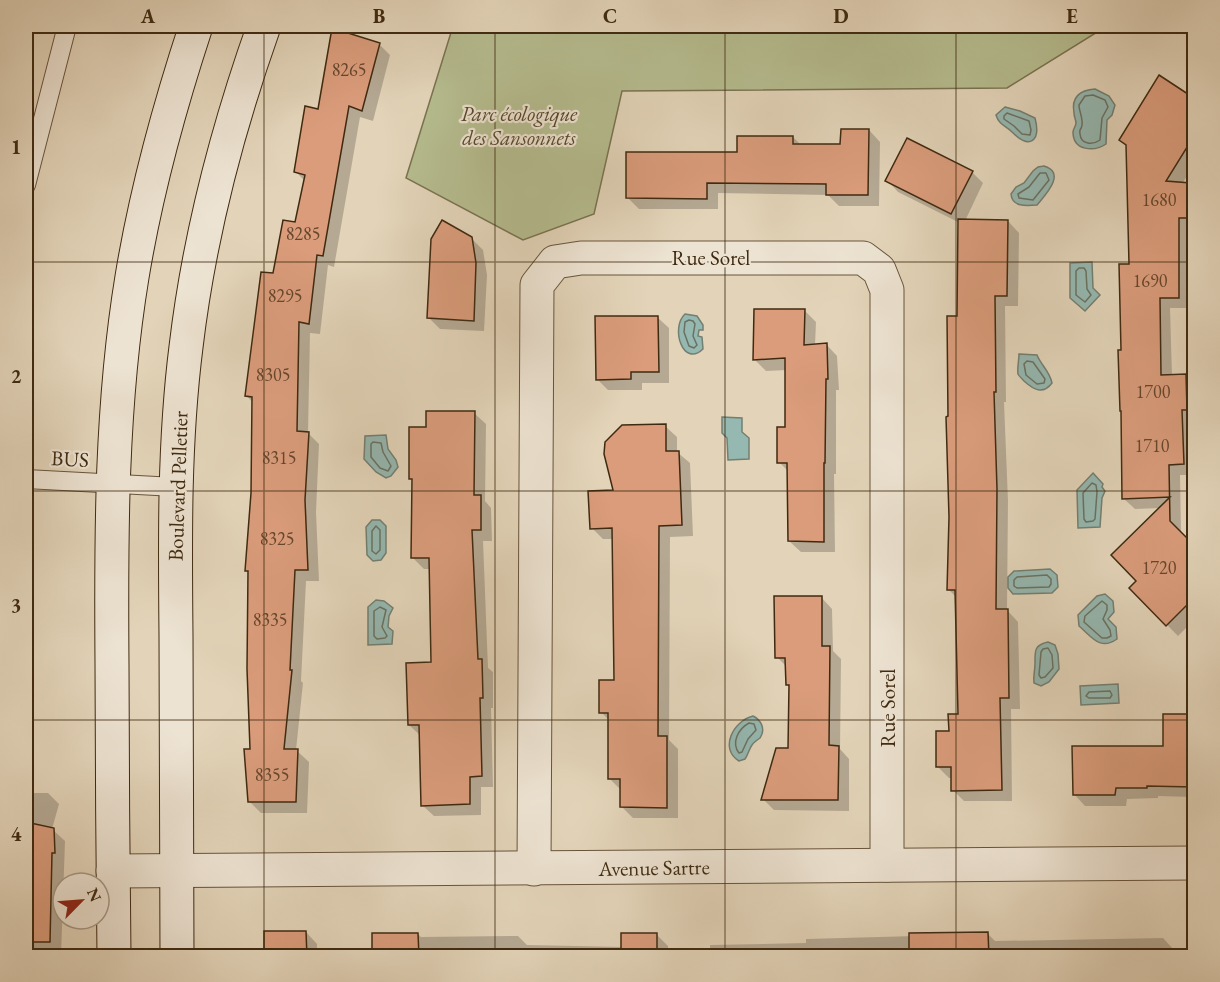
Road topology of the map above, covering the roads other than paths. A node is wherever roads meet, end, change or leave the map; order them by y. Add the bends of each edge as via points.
1 (67, 26) edge
2 (196, 26) edge
3 (264, 26) edge
4 (26, 185) edge
5 (26, 479) edge
6 (113, 484) junction
7 (175, 487) junction
8 (1194, 862) edge
9 (887, 865) junction
10 (534, 869) junction
11 (176, 870) junction
12 (113, 871) junction
13 (114, 957) edge
14 (177, 957) edge

1 - 4 lane
2 - 6 street via 166,121 132,276 117,400
3 - 7 street, Boulevard Pelletier via 226,141 195,284 181,390
5 - 6 lane, BUS
6 - 7 lane, BUS
6 - 12 street
7 - 11 street, Boulevard Pelletier
8 - 9 street, Avenue Sartre
9 - 10 street, Avenue Sartre
9 - 10 street, Rue Sorel via 887,290 879,270 863,258 581,258 555,262 537,285
10 - 11 street, Avenue Sartre
11 - 12 street, Avenue Sartre
11 - 14 street, Boulevard Pelletier
12 - 13 street

